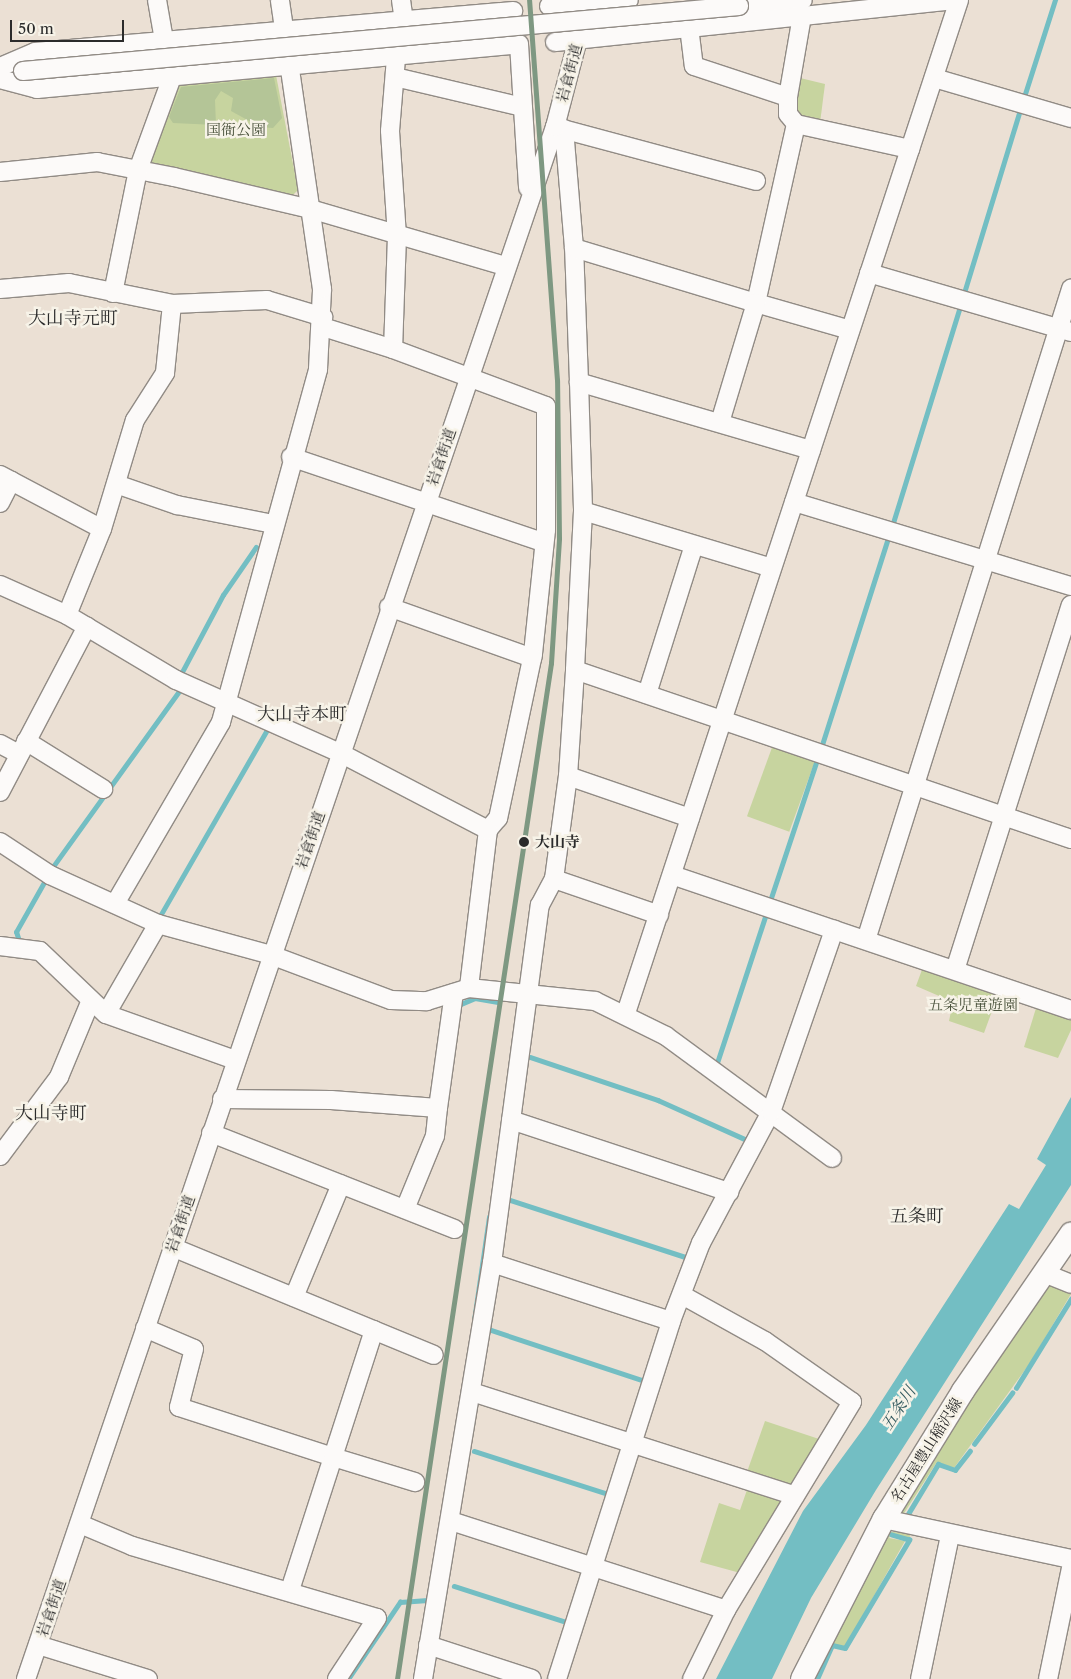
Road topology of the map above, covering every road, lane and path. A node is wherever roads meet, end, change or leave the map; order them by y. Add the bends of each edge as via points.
1 (157, 0) edge
2 (280, 0) edge
3 (401, 0) edge
4 (629, 0) edge
5 (953, 0) edge
6 (959, 0) edge
7 (588, 2) edge
8 (512, 6) edge
9 (549, 6) dead end
10 (802, 8) edge
11 (404, 21) junction
12 (689, 27) junction
13 (285, 31) junction
14 (164, 40) junction
15 (578, 40) junction
16 (555, 42) dead end
17 (517, 45) junction
18 (396, 58) junction
19 (0, 67) edge
20 (288, 68) junction
21 (0, 73) edge
22 (172, 77) junction
23 (395, 77) junction
24 (934, 78) junction
25 (0, 79) edge
26 (788, 97) junction
27 (523, 106) junction
28 (1071, 118) edge
29 (796, 124) junction
30 (560, 128) junction
31 (910, 150) junction
32 (138, 170) junction
33 (0, 172) edge
34 (756, 181) dead end
35 (529, 193) junction
36 (310, 209) junction
37 (397, 236) junction
38 (574, 248) junction
39 (505, 266) junction
40 (870, 273) junction
41 (0, 289) edge
42 (1071, 289) edge
43 (113, 293) junction
44 (756, 303) junction
45 (172, 304) junction
46 (323, 322) junction
47 (850, 330) junction
48 (1065, 330) edge
49 (393, 349) junction
50 (469, 377) junction
51 (580, 382) junction
52 (720, 422) junction
53 (811, 450) junction
54 (291, 457) junction
55 (6, 478) edge
56 (116, 484) junction
57 (425, 501) junction
58 (794, 502) junction
59 (0, 503) edge
60 (583, 511) junction
61 (273, 524) junction
62 (102, 529) junction
63 (542, 542) junction
64 (694, 545) junction
65 (987, 560) junction
66 (772, 568) junction
67 (0, 585) edge
68 (1071, 586) edge
69 (1071, 605) edge
70 (389, 607) junction
71 (67, 615) junction
72 (87, 626) junction
73 (532, 658) junction
74 (575, 670) junction
75 (647, 694) junction
76 (226, 702) junction
77 (722, 719) junction
78 (0, 744) edge
79 (23, 748) junction
80 (340, 752) junction
81 (568, 776) junction
82 (914, 786) junction
83 (103, 789) dead end
84 (0, 792) edge
85 (1004, 816) junction
86 (690, 818) junction
87 (488, 830) junction
88 (1071, 839) edge
89 (0, 842) edge
90 (672, 875) junction
91 (554, 879) junction
92 (116, 902) junction
93 (659, 915) junction
94 (158, 924) junction
95 (834, 930) junction
96 (866, 940) junction
97 (0, 946) edge
98 (271, 956) junction
99 (955, 970) junction
100 (461, 990) junction
101 (530, 996) junction
102 (91, 1000) junction
103 (1071, 1010) edge
104 (626, 1013) junction
105 (106, 1014) junction
106 (235, 1060) junction
107 (222, 1099) junction
108 (438, 1108) junction
109 (771, 1112) junction
110 (511, 1120) junction
111 (212, 1133) junction
112 (0, 1156) edge
113 (832, 1158) dead end
114 (341, 1184) junction
115 (729, 1192) junction
116 (405, 1209) junction
117 (456, 1229) dead end
118 (1071, 1234) edge
119 (172, 1247) junction
120 (492, 1263) junction
121 (1044, 1274) junction
122 (1071, 1284) edge
123 (682, 1295) junction
124 (294, 1297) junction
125 (671, 1321) junction
126 (145, 1328) junction
127 (374, 1330) junction
128 (434, 1355) dead end
129 (472, 1392) junction
130 (634, 1442) junction
131 (333, 1457) junction
132 (415, 1482) dead end
133 (795, 1496) junction
134 (884, 1519) junction
135 (451, 1521) junction
136 (80, 1524) junction
137 (950, 1535) junction
138 (1071, 1560) edge
139 (593, 1567) junction
140 (1071, 1568) edge
141 (290, 1590) junction
142 (726, 1610) junction
143 (38, 1645) junction
144 (428, 1645) junction
145 (26, 1679) edge
146 (148, 1679) edge
147 (337, 1679) edge
148 (423, 1679) edge
149 (532, 1679) edge
150 (557, 1679) edge
151 (692, 1679) edge
152 (802, 1679) edge
153 (920, 1679) edge
154 (1048, 1679) edge

1 - 14 street
2 - 13 street
3 - 11 street
4 - 7 street
5 - 10 street
6 - 24 street
7 - 9 street
7 - 15 street, 岩倉街道
8 - 11 street
8 - 17 street
10 - 12 street
10 - 21 street, bridge via 739,6
10 - 26 street
11 - 13 street
12 - 15 street
12 - 26 street via 694,66
13 - 14 street
13 - 20 street
14 - 19 street via 35,52
15 - 16 street
15 - 30 street, 岩倉街道
17 - 18 street
17 - 27 street
18 - 20 street
18 - 23 street
20 - 22 street
20 - 36 street
22 - 25 street via 37,89
22 - 32 street
23 - 27 street
23 - 37 street via 390,131
24 - 28 street
24 - 31 street
26 - 29 street via 788,114
27 - 35 street
29 - 31 street
29 - 44 street
30 - 34 street
30 - 35 street, 岩倉街道
30 - 38 street
31 - 40 street
32 - 33 street via 97,162
32 - 36 street
32 - 43 street
35 - 39 street, 岩倉街道
36 - 37 street
36 - 46 street
37 - 39 street
37 - 49 street
38 - 44 street
38 - 51 street
39 - 50 street, 岩倉街道
40 - 47 street
40 - 48 street
41 - 43 street via 69,283
42 - 48 street
43 - 45 street
44 - 47 street
44 - 52 street
45 - 46 street via 267,300
45 - 56 street via 165,373 135,420
46 - 49 street
46 - 54 street via 318,369
47 - 53 street
48 - 65 street
49 - 50 street
50 - 57 street, 岩倉街道
50 - 63 street via 546,406
51 - 52 street
51 - 60 street
52 - 53 street
53 - 58 street
54 - 57 street
54 - 61 street
55 - 59 street
55 - 62 street
56 - 61 street via 178,505
56 - 62 street
57 - 63 street
57 - 70 street, 岩倉街道
58 - 65 street
58 - 66 street
60 - 64 street
60 - 74 street
61 - 76 street
62 - 71 street
63 - 73 street
64 - 66 street
64 - 75 street
65 - 68 street
65 - 82 street
66 - 77 street
67 - 71 street
69 - 85 street
70 - 73 street
70 - 80 street, 岩倉街道
71 - 72 street
72 - 76 street via 176,680
72 - 79 street
73 - 87 street via 498,818
74 - 75 street
74 - 81 street
75 - 77 street
76 - 80 street
76 - 92 street via 221,722
77 - 82 street
77 - 86 street
78 - 79 street
79 - 83 street
79 - 84 street
80 - 87 street
80 - 98 street, 岩倉街道
81 - 86 street
81 - 91 street
82 - 85 street
82 - 96 street
85 - 88 street
85 - 99 street
86 - 90 street
87 - 100 street
89 - 92 street via 50,875
90 - 93 street
90 - 95 street
91 - 93 street
91 - 101 street via 540,905
92 - 94 street
93 - 104 street
94 - 98 street
94 - 105 street
95 - 96 street
95 - 109 street
96 - 99 street
97 - 102 street via 40,951
98 - 100 street via 391,1000 428,1001
98 - 106 street, 岩倉街道
99 - 103 street
100 - 101 street
100 - 108 street
101 - 104 street via 595,1001
101 - 110 street
102 - 105 street
102 - 112 street via 59,1076
104 - 109 street via 666,1036
105 - 106 street
106 - 107 street, 岩倉街道
107 - 108 street via 331,1100
107 - 111 street, 岩倉街道
108 - 116 street via 435,1136
109 - 113 street
109 - 115 street
110 - 115 street
110 - 120 street
111 - 114 street
111 - 119 street, 岩倉街道
114 - 116 street
114 - 124 street
115 - 123 street via 701,1243
116 - 117 street
118 - 121 main road, 名古屋豊山稲沢線
119 - 124 street
119 - 126 street, 岩倉街道
120 - 125 street
120 - 129 street
121 - 122 street
121 - 134 main road, 名古屋豊山稲沢線 via 963,1391
123 - 125 street
123 - 133 street via 765,1341 852,1402
124 - 127 street
125 - 130 street
126 - 131 street via 194,1349 178,1407
126 - 136 street, 岩倉街道
127 - 128 street
127 - 131 street
129 - 130 street
129 - 135 street
130 - 133 street
130 - 139 street
131 - 132 street
131 - 141 street
133 - 142 street
134 - 137 street
134 - 152 main road, 名古屋豊山稲沢線
135 - 139 street
135 - 144 street
136 - 141 street via 132,1546
136 - 143 street, 岩倉街道
137 - 138 street
137 - 153 street
139 - 142 street
139 - 150 street
140 - 154 street
141 - 147 street via 377,1618
142 - 151 street
143 - 145 street, 岩倉街道
143 - 146 street
144 - 148 street
144 - 149 street

